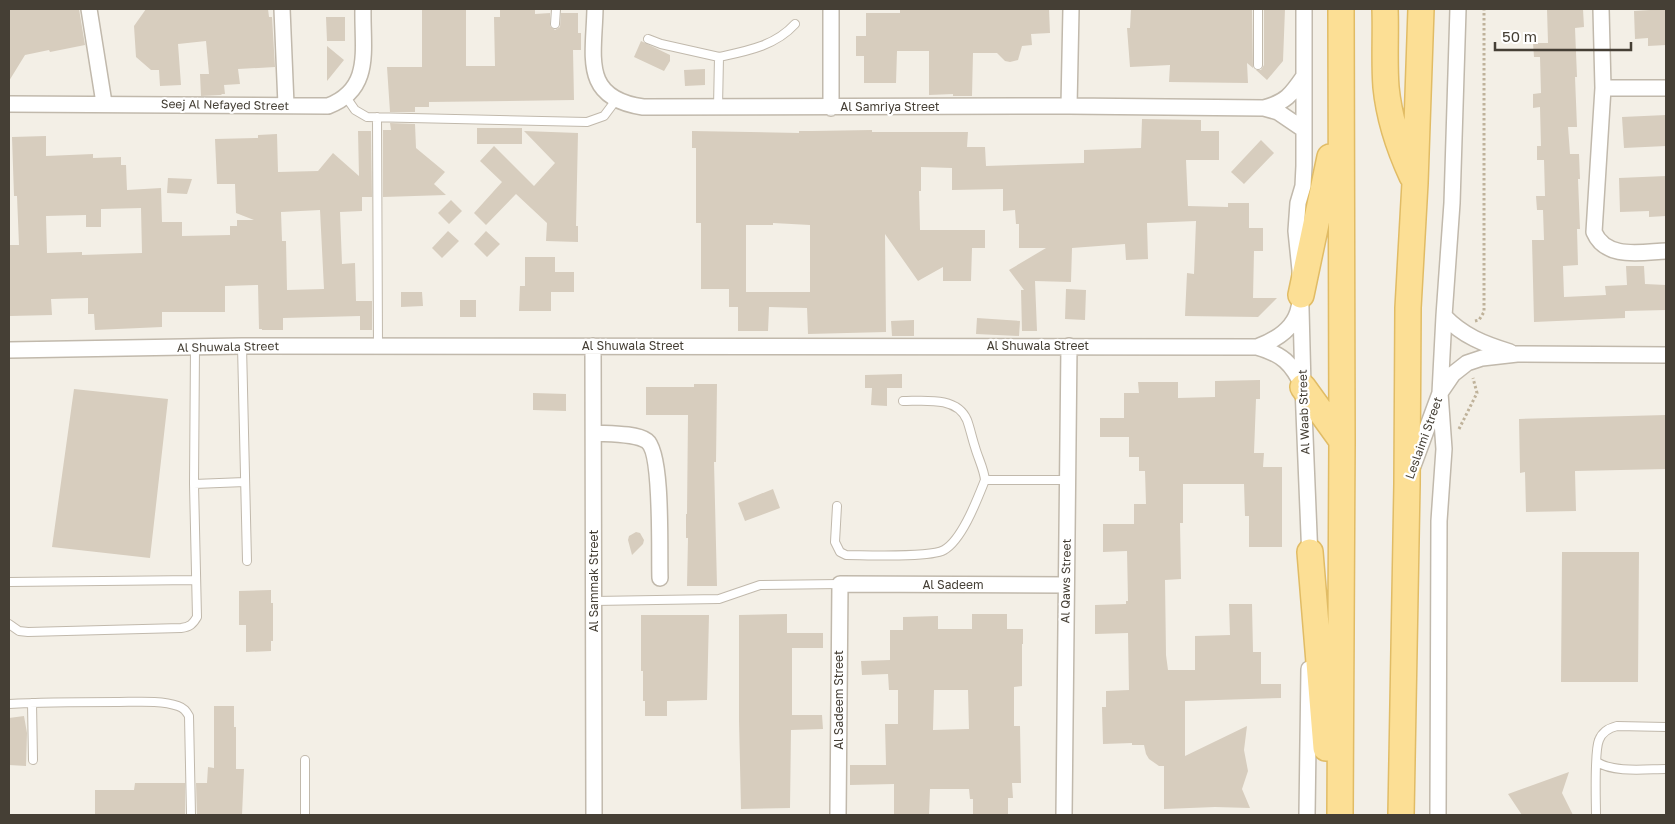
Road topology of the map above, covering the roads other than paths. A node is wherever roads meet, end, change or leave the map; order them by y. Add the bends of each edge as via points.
1 (89, 9) edge
2 (282, 9) edge
3 (362, 9) edge
4 (556, 9) edge
5 (595, 9) edge
6 (831, 9) edge
7 (1071, 9) edge
8 (1258, 9) edge
9 (1304, 9) edge
10 (1341, 9) edge
11 (1386, 9) edge
12 (1421, 9) edge
13 (1458, 9) edge
14 (1601, 9) edge
15 (555, 24) dead end
16 (794, 24) dead end
17 (648, 39) dead end
18 (719, 57) junction
19 (1258, 64) dead end
20 (1304, 75) junction
21 (1603, 88) junction
22 (1666, 88) edge
23 (346, 97) junction
24 (616, 100) junction
25 (104, 103) junction
26 (9, 104) edge
27 (286, 105) junction
28 (1341, 105) junction
29 (1069, 106) junction
30 (718, 107) junction
31 (831, 108) junction
32 (1264, 108) junction
33 (377, 117) junction
34 (1303, 129) junction
35 (1415, 183) junction
36 (1666, 251) edge
37 (1301, 295) junction
38 (1444, 316) junction
39 (242, 346) junction
40 (378, 346) junction
41 (593, 346) junction
42 (1069, 346) junction
43 (195, 347) junction
44 (1257, 347) junction
45 (9, 350) edge
46 (1517, 354) junction
47 (1666, 355) edge
48 (1303, 387) junction
49 (1440, 393) junction
50 (903, 401) dead end
51 (594, 433) junction
52 (1342, 441) junction
53 (984, 480) junction
54 (1067, 480) junction
55 (245, 482) junction
56 (194, 484) junction
57 (1407, 484) junction
58 (837, 506) dead end
59 (1310, 552) junction
60 (246, 561) dead end
61 (660, 578) dead end
62 (196, 580) junction
63 (9, 582) edge
64 (840, 584) junction
65 (1066, 585) junction
66 (594, 601) junction
67 (9, 624) edge
68 (32, 703) junction
69 (9, 704) edge
70 (1666, 727) edge
71 (32, 760) dead end
72 (305, 760) dead end
73 (1597, 762) junction
74 (1666, 769) edge
75 (191, 815) edge
76 (305, 815) edge
77 (594, 815) edge
78 (838, 815) edge
79 (1064, 815) edge
80 (1307, 815) edge
81 (1331, 815) edge
82 (1340, 815) edge
83 (1401, 815) edge
84 (1438, 815) edge
85 (1596, 815) edge

1 - 25 street
2 - 27 street
3 - 23 street via 362,70
4 - 15 lane
5 - 24 street via 594,67 604,92
6 - 31 street
7 - 29 street
8 - 19 lane
9 - 20 street, Al Waab Street
10 - 28 main road
11 - 35 main road via 1386,86 1390,111 1404,160
12 - 35 main road
13 - 38 street via 1452,203
14 - 21 street
16 - 18 lane via 764,46
17 - 18 lane
18 - 30 lane
20 - 32 street, Al Samriya Street via 1291,95
20 - 34 street, Al Waab Street
21 - 22 street
21 - 36 street via 1594,232 1610,250
23 - 27 street, Seej Al Nefayed Street via 328,106
23 - 33 lane via 355,110 367,117
24 - 30 street, Al Samriya Street via 643,107
24 - 33 lane via 604,116 588,122
25 - 26 street, Seej Al Nefayed Street
25 - 27 street, Seej Al Nefayed Street
28 - 37 main road
28 - 52 main road
29 - 31 street, Al Samriya Street
29 - 32 street, Al Samriya Street
30 - 31 street, Al Samriya Street
32 - 34 street, Al Samriya Street via 1283,114
33 - 40 lane
34 - 37 street, Al Waab Street via 1303,186 1296,231
35 - 57 main road via 1408,308
37 - 44 street, Al Shuwala Street via 1298,313 1288,329
37 - 48 street, Al Waab Street
38 - 46 street, Leslaimi Street via 1469,337
38 - 49 street
39 - 40 street, Al Shuwala Street
39 - 43 street, Al Shuwala Street
39 - 55 lane
40 - 41 street, Al Shuwala Street
41 - 42 street, Al Shuwala Street
41 - 51 street, Al Sammak Street
42 - 44 street, Al Shuwala Street
42 - 54 street, Al Qaws Street
43 - 45 street, Al Shuwala Street
43 - 56 lane
44 - 48 street, Al Shuwala Street via 1286,360
46 - 47 street, Leslaimi Street
46 - 49 street, Leslaimi Street via 1467,363 1453,374
48 - 52 main road
48 - 59 street, Al Waab Street
49 - 57 street, Leslaimi Street
49 - 84 street via 1444,449 1439,521
50 - 53 lane via 944,402 959,410 966,418
51 - 61 street via 634,437 647,441 653,449 658,471
51 - 66 street, Al Sammak Street
52 - 82 main road
53 - 54 lane
53 - 58 lane via 968,519 942,552 846,555 840,552 835,542
54 - 65 street, Al Qaws Street
55 - 56 lane
55 - 60 lane
56 - 62 lane
57 - 83 main road
59 - 80 street, Al Waab Street
59 - 81 main road
62 - 63 lane
62 - 67 lane via 197,616 188,627 28,632 18,631
64 - 65 street, Al Sadeem
64 - 66 lane via 760,585 719,599
64 - 78 street, Al Sadeem Street
65 - 79 street, Al Qaws Street
66 - 77 street, Al Sammak Street
68 - 69 lane
68 - 71 lane
68 - 75 lane via 142,702 168,704 186,710 189,716
70 - 73 lane via 1611,728 1598,741
72 - 76 lane
73 - 74 lane via 1613,768
73 - 85 lane

